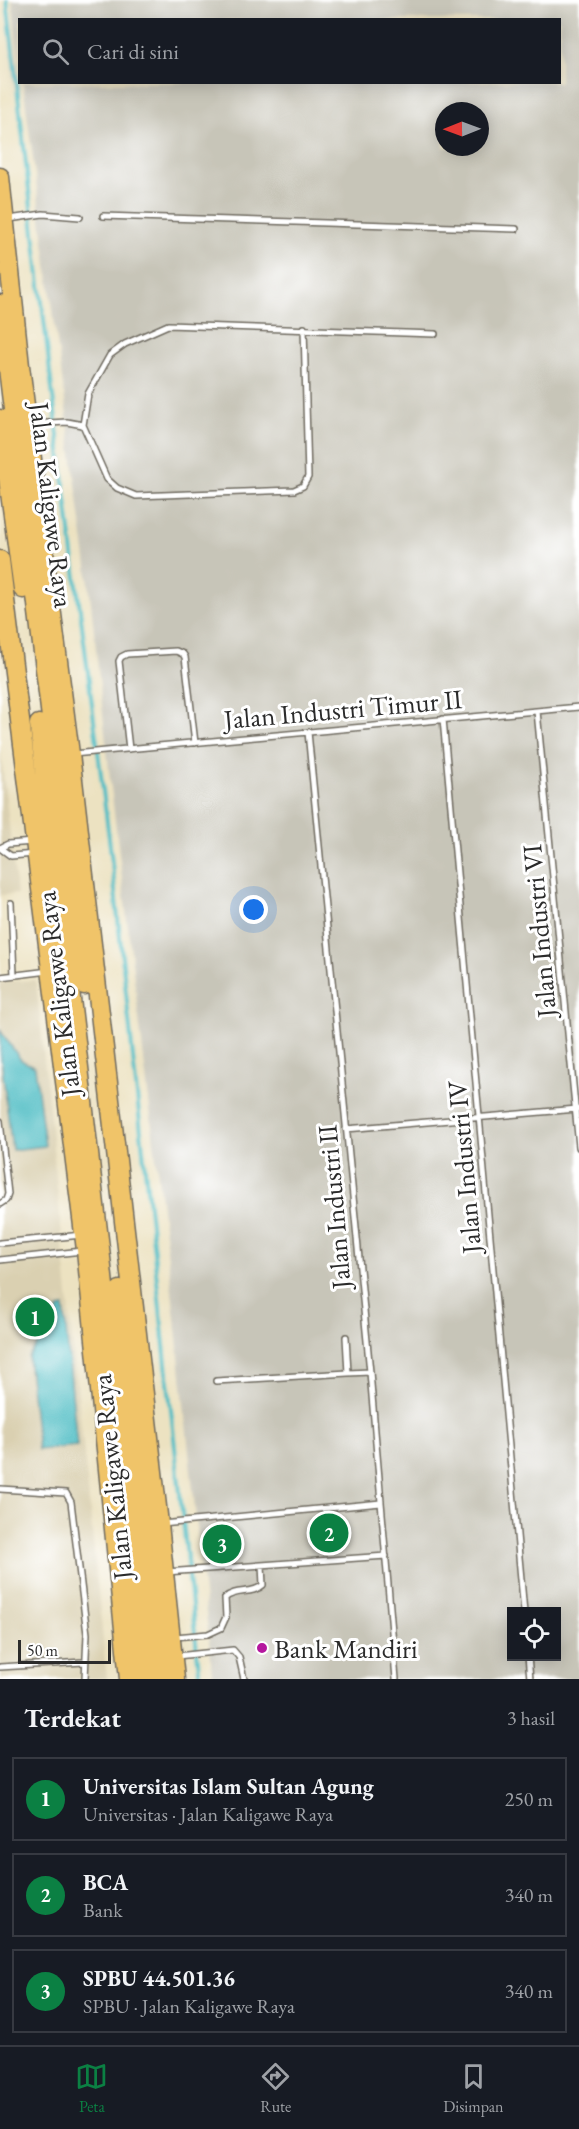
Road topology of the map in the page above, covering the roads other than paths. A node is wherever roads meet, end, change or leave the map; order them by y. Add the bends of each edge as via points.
1 (0, 177) edge
2 (103, 216) dead end
3 (80, 217) dead end
4 (11, 218) junction
5 (516, 229) dead end
6 (0, 304) edge
7 (304, 328) junction
8 (435, 334) dead end
9 (9, 367) edge
10 (0, 419) edge
11 (31, 424) junction
12 (83, 425) junction
13 (1, 568) edge
14 (20, 571) junction
15 (579, 707) edge
16 (537, 711) junction
17 (443, 719) junction
18 (308, 732) junction
19 (195, 742) junction
20 (129, 749) junction
21 (75, 754) junction
22 (45, 845) junction
23 (0, 848) edge
24 (10, 903) dead end
25 (51, 970) junction
26 (14, 975) junction
27 (0, 976) edge
28 (577, 1109) edge
29 (478, 1117) junction
30 (0, 1121) edge
31 (346, 1129) junction
32 (579, 1147) edge
33 (0, 1204) edge
34 (99, 1240) junction
35 (0, 1243) edge
36 (0, 1260) edge
37 (346, 1337) dead end
38 (369, 1372) junction
39 (348, 1373) junction
40 (216, 1382) dead end
41 (0, 1489) edge
42 (381, 1503) junction
43 (157, 1525) junction
44 (386, 1556) junction
45 (262, 1565) junction
46 (169, 1572) junction
47 (524, 1607) edge
48 (178, 1637) junction
49 (176, 1656) junction
50 (528, 1661) edge
51 (84, 1662) junction
52 (0, 1667) edge
53 (85, 1679) edge
54 (129, 1679) edge
55 (145, 1679) edge
56 (160, 1679) edge
57 (175, 1679) edge
58 (244, 1679) edge
59 (396, 1679) edge
60 (530, 1679) edge

1 - 4 highway
2 - 5 lane
3 - 4 lane via 44,214
4 - 9 highway
6 - 9 highway, Jalan Kaligawe Raya
7 - 8 lane
7 - 12 lane via 168,325 124,344 110,355 88,394
7 - 12 lane via 308,477 303,486 294,490 136,496 107,479
9 - 11 highway
9 - 22 highway, Jalan Kaligawe Raya
10 - 14 highway, Jalan Kaligawe Raya
11 - 12 lane
11 - 21 highway
13 - 14 lane
13 - 22 highway
14 - 22 highway, Jalan Kaligawe Raya
15 - 16 lane, Jalan Industri Timur II
16 - 17 lane, Jalan Industri Timur II
16 - 28 lane, Jalan Industri VI
17 - 18 lane, Jalan Industri Timur II
17 - 29 lane, Jalan Industri IV
18 - 19 lane, Jalan Industri Timur II
18 - 31 lane, Jalan Industri II
19 - 20 lane, Jalan Industri Timur II
19 - 20 lane via 183,654 127,654 119,661
20 - 21 lane, Jalan Industri Timur II
21 - 43 highway
22 - 23 lane via 8,844
22 - 23 lane via 10,856
22 - 25 highway
22 - 34 highway, Jalan Kaligawe Raya
24 - 26 lane
25 - 26 lane
25 - 34 highway
26 - 27 lane
28 - 29 lane
28 - 32 lane, Jalan Industri VI
29 - 31 lane
29 - 47 lane, Jalan Industri IV
30 - 33 lane via 8,1194
31 - 38 lane, Jalan Industri II
34 - 35 lane
34 - 36 lane
34 - 43 highway, Jalan Kaligawe Raya
34 - 54 highway
34 - 55 highway, Jalan Kaligawe Raya
37 - 39 lane
38 - 39 lane
38 - 42 lane, Jalan Industri II
39 - 40 lane
41 - 51 lane via 56,1491 66,1493 71,1502 87,1634
42 - 43 lane
42 - 44 lane, Jalan Industri II
43 - 46 highway
43 - 56 highway, Jalan Kaligawe Raya
44 - 45 lane
44 - 59 lane, Jalan Industri II
45 - 46 lane
45 - 48 lane via 263,1585 258,1590 228,1594 225,1598 222,1628 208,1634
46 - 48 highway
48 - 49 highway
49 - 57 highway
49 - 58 lane via 233,1650 239,1657
50 - 60 lane
51 - 52 lane
51 - 53 lane

